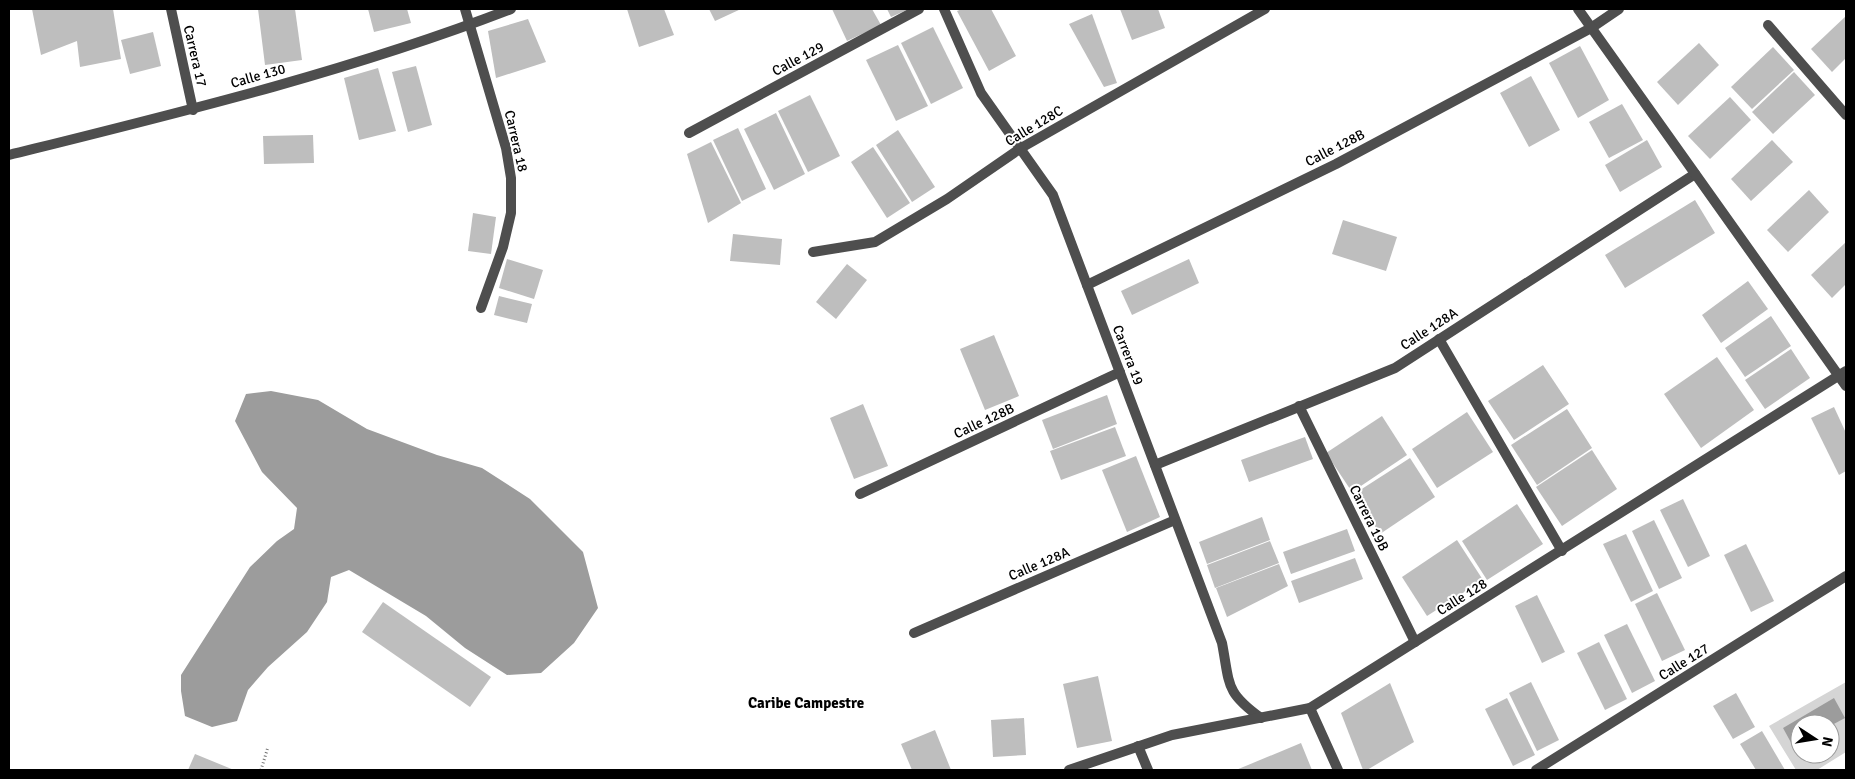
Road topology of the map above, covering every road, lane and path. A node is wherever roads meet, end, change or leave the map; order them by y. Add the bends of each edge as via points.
1 (171, 9) edge
2 (465, 9) edge
3 (510, 9) edge
4 (919, 9) edge
5 (944, 9) edge
6 (1265, 9) edge
7 (1578, 9) edge
8 (1619, 9) edge
9 (470, 25) junction
10 (1768, 25) dead end
11 (1591, 28) junction
12 (193, 110) junction
13 (1846, 115) edge
14 (689, 133) dead end
15 (1021, 148) junction
16 (9, 155) edge
17 (1695, 174) junction
18 (813, 252) dead end
19 (1087, 286) junction
20 (481, 308) dead end
21 (1439, 339) junction
22 (1120, 372) junction
23 (1843, 374) edge
24 (1846, 386) edge
25 (1299, 406) junction
26 (1154, 465) junction
27 (860, 494) dead end
28 (1175, 520) junction
29 (1562, 551) junction
30 (1846, 576) edge
31 (914, 633) dead end
32 (1416, 642) junction
33 (1310, 708) junction
34 (1262, 718) junction
35 (1138, 746) junction
36 (268, 747) dead end
37 (261, 770) edge
38 (1069, 770) edge
39 (1148, 770) edge
40 (1338, 770) edge
41 (1536, 770) edge

1 - 12 street, Carrera 17
2 - 9 street, Carrera 18
3 - 9 street, Calle 130
4 - 14 street, Calle 129
5 - 15 street, Carrera 19 via 981,93
6 - 15 street, Calle 128C
7 - 11 street
8 - 11 street
9 - 12 street, Calle 130 via 425,42
9 - 20 street, Carrera 18 via 506,148 511,178 512,213
10 - 13 street
11 - 17 street
11 - 19 street, Calle 128B via 1336,164
12 - 16 street, Calle 130
15 - 18 street, Calle 128C via 947,199 875,242
15 - 19 street, Carrera 19 via 1053,195
17 - 21 street, Calle 128A
17 - 23 street
19 - 22 street, Carrera 19
21 - 25 street, Calle 128A via 1395,368
21 - 29 street
22 - 26 street, Carrera 19
22 - 27 street, Calle 128B
23 - 24 street
23 - 29 street, Calle 128
25 - 26 street, Calle 128A
25 - 32 street, Carrera 19B
26 - 28 street, Carrera 19
28 - 31 street, Calle 128A
28 - 34 street, Carrera 19 via 1222,643 1232,692 1242,704
29 - 32 street, Calle 128
30 - 41 street, Calle 127
32 - 33 street, Calle 128
33 - 34 street, Calle 128
33 - 40 street
34 - 35 street, Calle 128 via 1172,735
35 - 38 street, Calle 128
35 - 39 street
36 - 37 path

